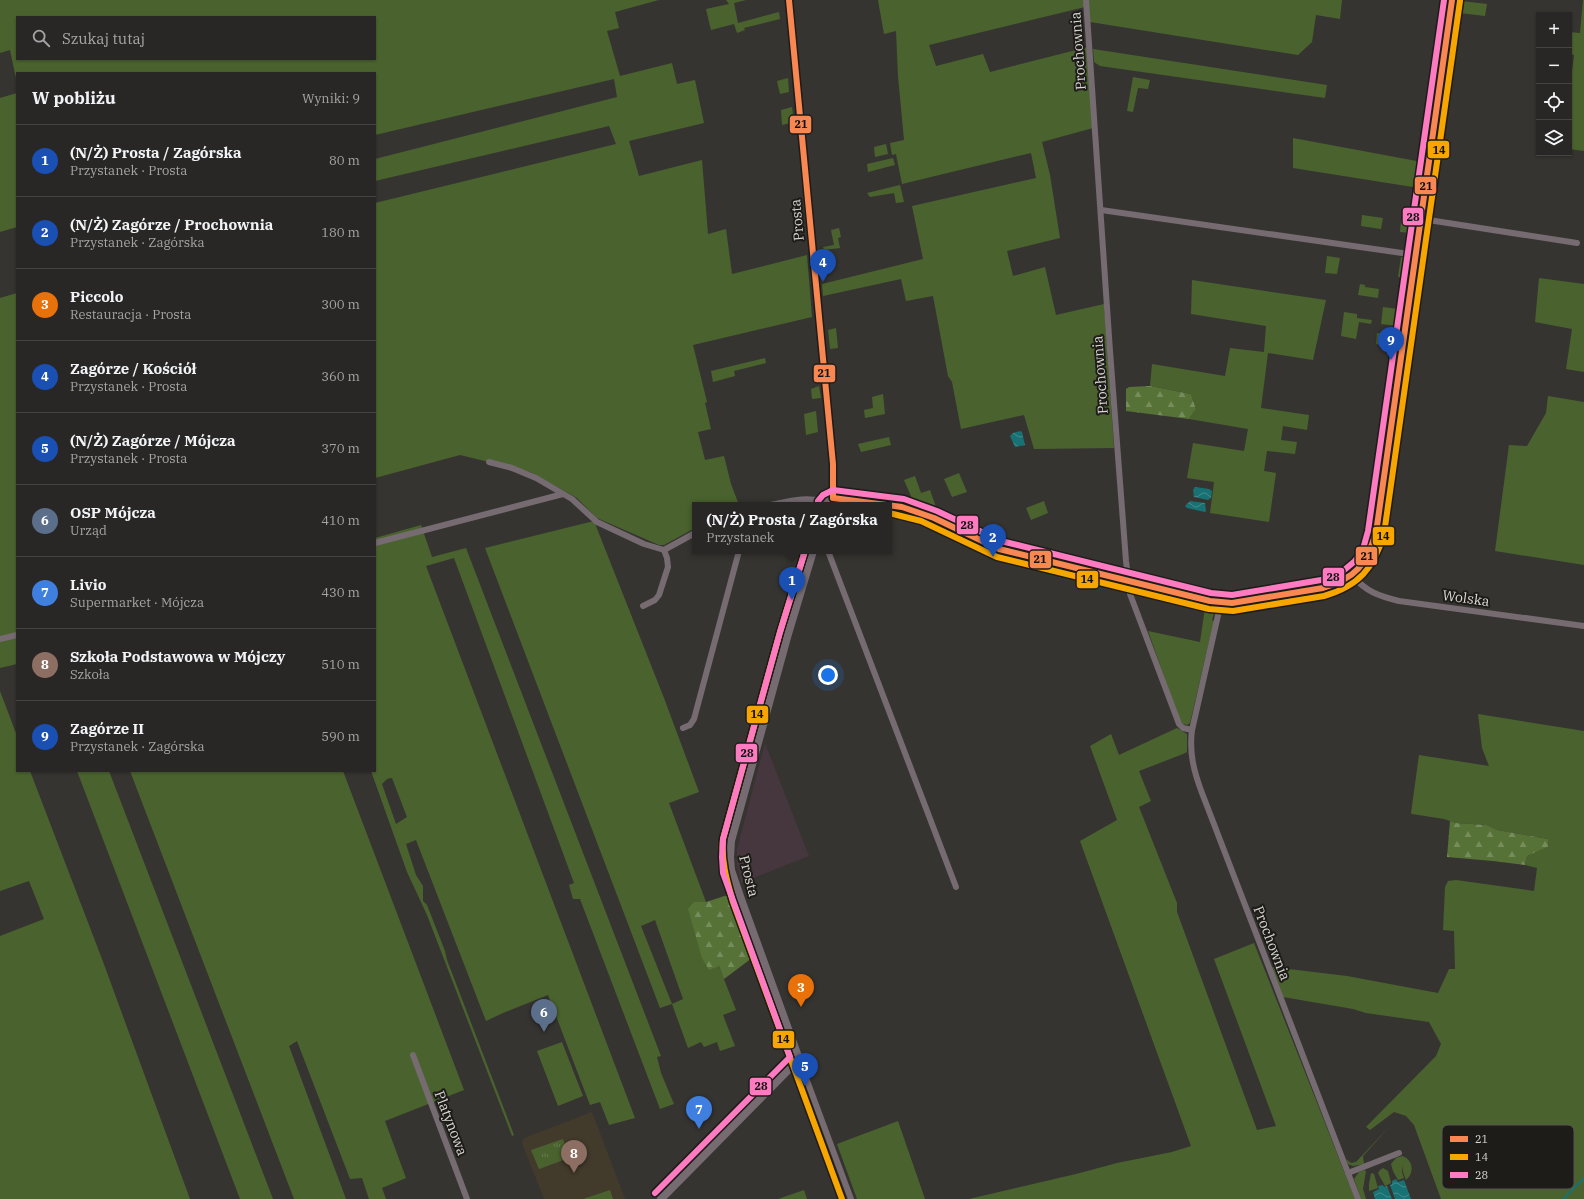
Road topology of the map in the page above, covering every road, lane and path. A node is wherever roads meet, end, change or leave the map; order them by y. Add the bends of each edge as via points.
1 (789, 0) edge
2 (1086, 0) edge
3 (1452, 0) edge
4 (1101, 210) junction
5 (1422, 219) junction
6 (1577, 243) dead end
7 (1416, 255) junction
8 (490, 462) dead end
9 (563, 494) junction
10 (785, 502) edge
11 (828, 502) edge
12 (892, 506) edge
13 (692, 535) edge
14 (376, 543) edge
15 (664, 550) junction
16 (738, 554) edge
17 (812, 554) edge
18 (829, 554) edge
19 (1352, 575) junction
20 (1129, 581) junction
21 (1221, 602) junction
22 (643, 606) dead end
23 (1584, 626) edge
24 (16, 635) edge
25 (0, 639) edge
26 (683, 728) dead end
27 (1192, 730) junction
28 (956, 886) dead end
29 (413, 1055) dead end
30 (799, 1059) junction
31 (1399, 1153) dead end
32 (1348, 1173) junction
33 (467, 1199) edge
34 (661, 1199) edge
35 (851, 1199) edge
36 (1358, 1199) edge

1 - 11 street, Prosta via 833,464
2 - 4 street, Prochownia
3 - 5 street
4 - 7 street
4 - 20 street, Prochownia via 1110,363
5 - 6 street
5 - 7 street
7 - 19 street via 1376,532 1369,555
8 - 9 street via 536,478
9 - 14 street
9 - 15 street via 582,507 597,522 644,544
10 - 11 street via 815,498
12 - 20 street via 935,519 972,538 1000,548
13 - 15 street
15 - 22 street via 668,566 659,595
16 - 26 street via 694,719 690,725
17 - 30 street, Prosta via 733,834 730,857 731,870
18 - 28 street
19 - 21 street via 1344,581 1323,588 1243,601
19 - 23 street, Wolska via 1376,595 1399,601
20 - 21 street
20 - 27 street, Prochownia via 1130,594 1176,718 1183,728
21 - 27 street, Prochownia
24 - 25 street
27 - 32 street, Prochownia via 1191,756 1196,778
29 - 33 street, Platynowa
30 - 34 street
30 - 35 street, Prosta
31 - 32 street
32 - 36 street, Prochownia

